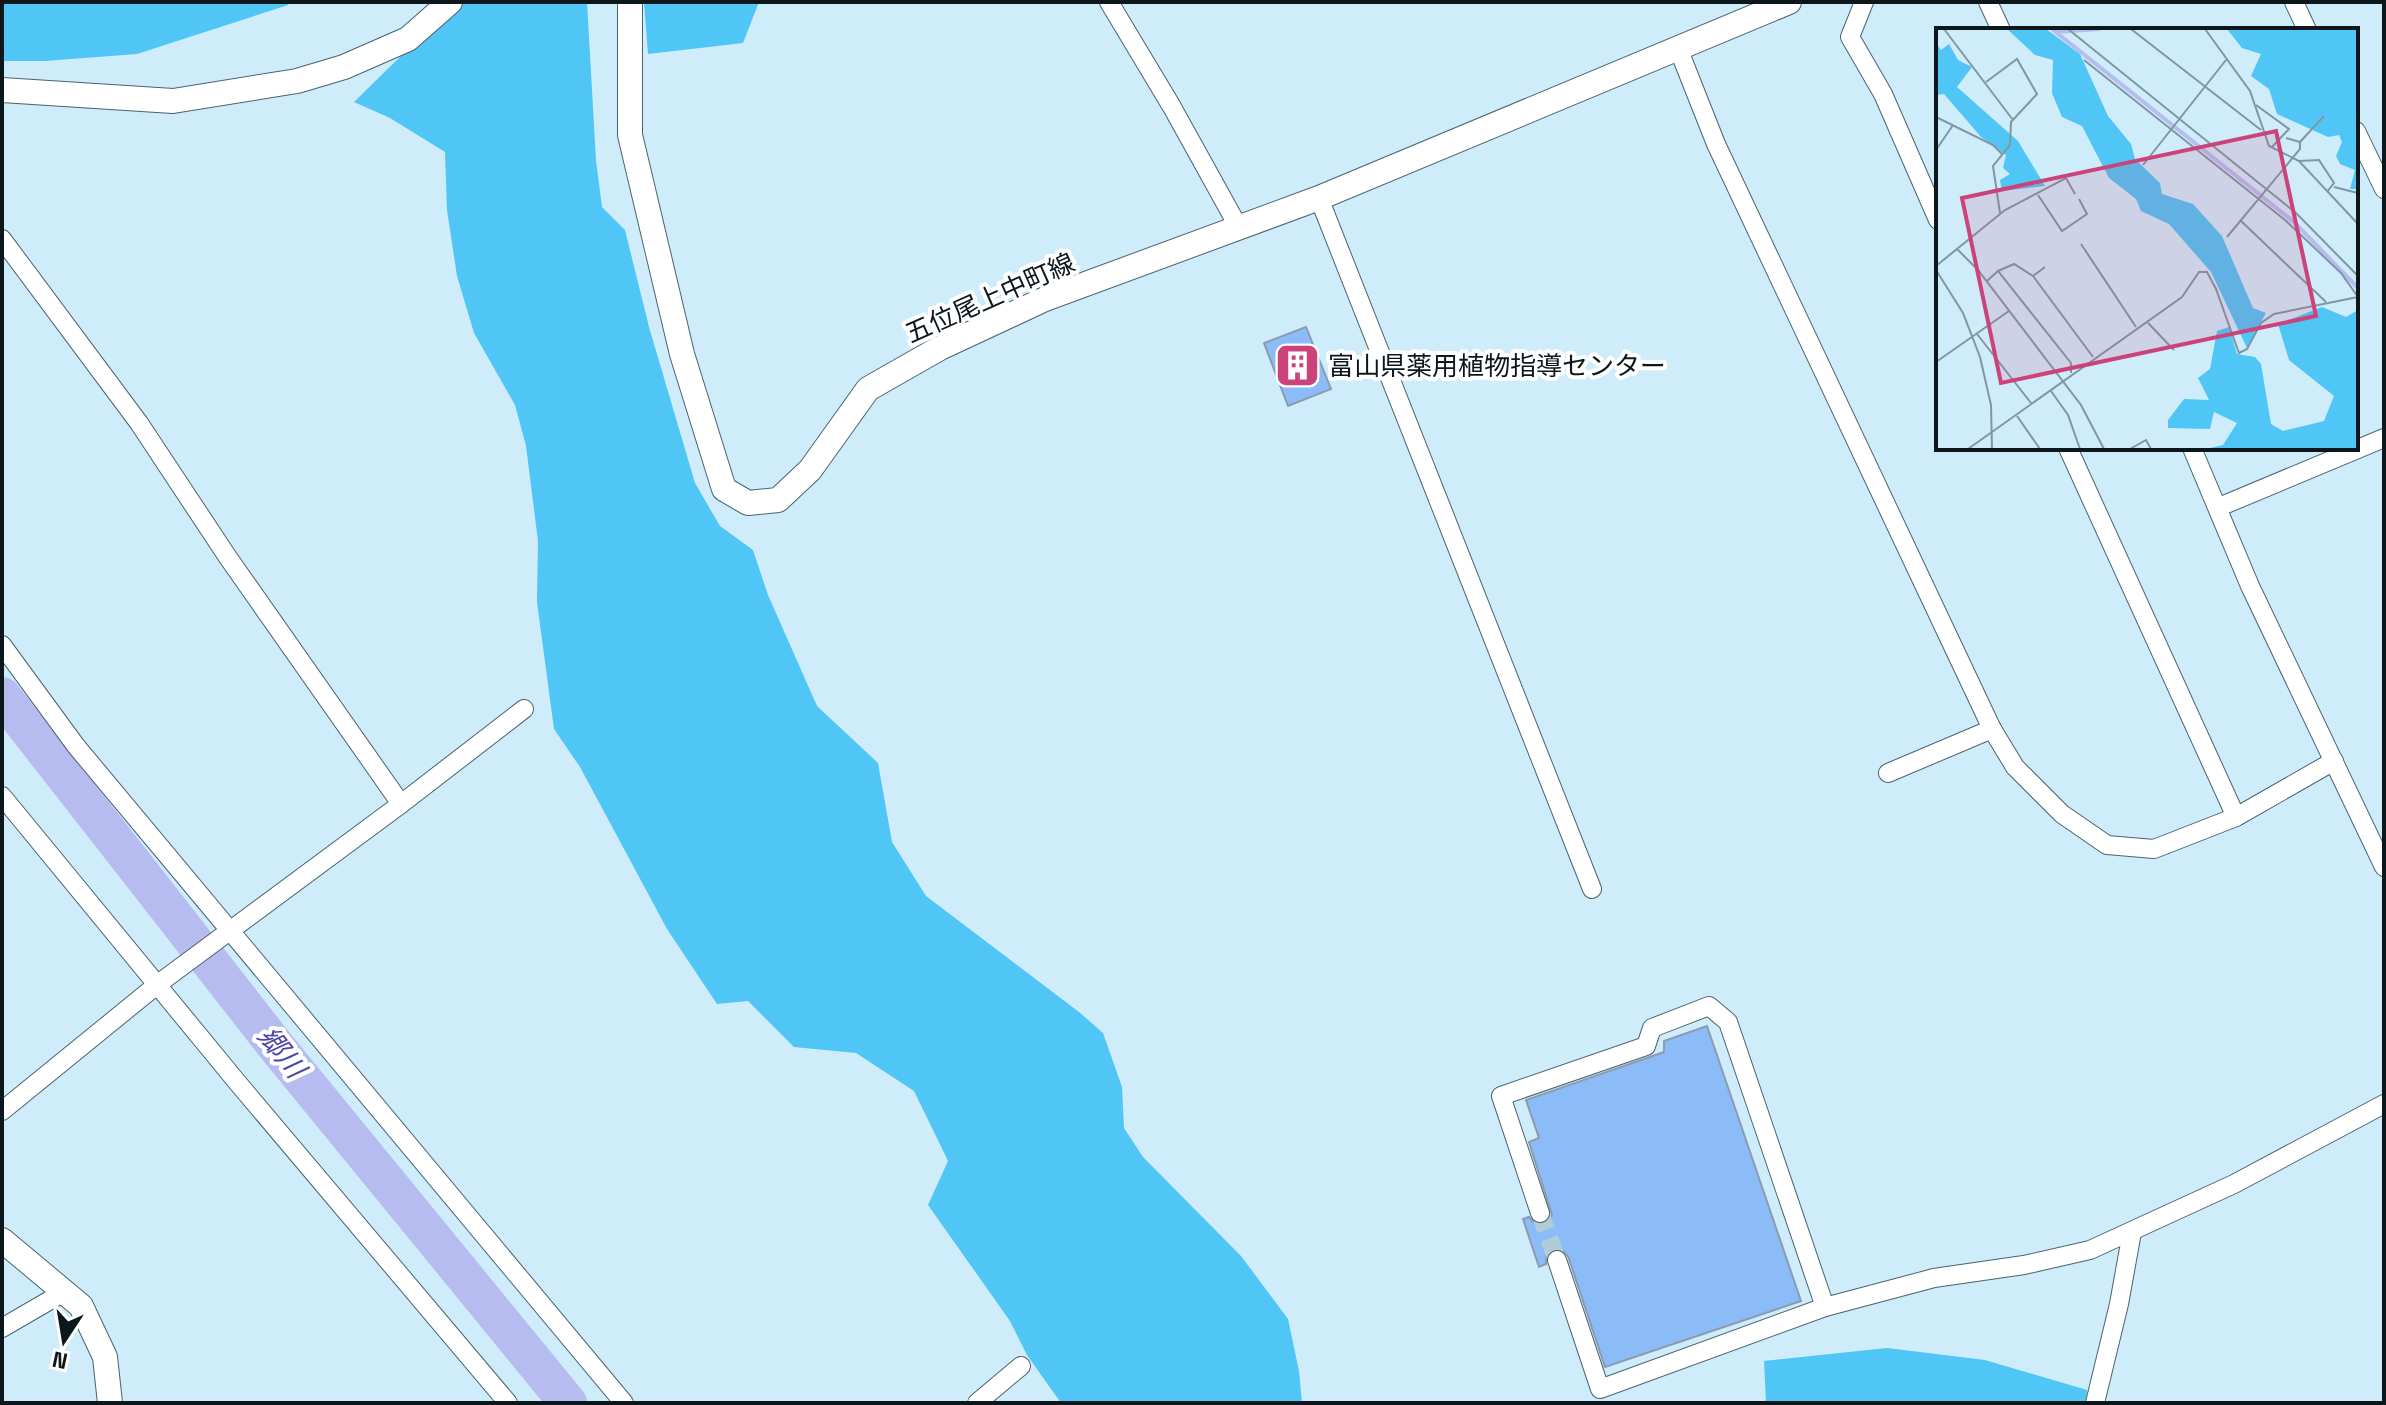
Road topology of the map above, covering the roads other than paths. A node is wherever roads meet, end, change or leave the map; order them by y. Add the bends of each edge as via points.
1 (450, 2) edge
2 (630, 2) edge
3 (1109, 2) edge
4 (1789, 2) edge
5 (1864, 2) edge
6 (1988, 2) edge
7 (2294, 2) edge
8 (2000, 28) edge
9 (2306, 28) edge
10 (1678, 48) junction
11 (2, 90) edge
12 (2358, 135) edge
13 (2384, 189) edge
14 (1319, 198) junction
15 (1936, 215) edge
16 (1239, 228) junction
17 (2, 239) edge
18 (2384, 438) edge
19 (2358, 449) edge
20 (2069, 450) edge
21 (2193, 450) edge
22 (2355, 450) edge
23 (2219, 507) junction
24 (2, 645) edge
25 (524, 709) dead end
26 (1992, 729) junction
27 (2334, 761) junction
28 (1888, 773) dead end
29 (2, 796) edge
30 (401, 804) junction
31 (2236, 817) junction
32 (2384, 867) edge
33 (1592, 889) dead end
34 (230, 930) junction
35 (158, 984) junction
36 (2384, 1104) edge
37 (2, 1111) edge
38 (1540, 1213) tunnel mouth
39 (2132, 1232) junction
40 (2, 1240) edge
41 (1557, 1260) tunnel mouth
42 (64, 1292) junction
43 (1825, 1307) junction
44 (2, 1328) edge
45 (1021, 1366) dead end
46 (110, 1403) edge
47 (508, 1403) edge
48 (624, 1403) edge
49 (977, 1403) edge
50 (2095, 1403) edge

1 - 11 main road via 408,39 297,81 173,101
2 - 16 main road, 五位尾上中町線 via 630,135 682,354 713,458 724,489 748,503 778,500 810,470 868,389 940,348 1045,299
3 - 16 street
4 - 10 main road, 五位尾上中町線
5 - 15 street via 1850,37 1883,94
6 - 8 street
7 - 9 street
10 - 14 main road, 五位尾上中町線
10 - 26 street via 1716,144
12 - 13 street
14 - 16 main road, 五位尾上中町線
14 - 33 street
17 - 30 street via 139,423
18 - 19 street
20 - 31 street
21 - 23 street
22 - 23 street
23 - 27 street via 2250,586
24 - 34 street via 76,746
25 - 30 street
26 - 28 street
26 - 31 street via 2015,767 2062,814 2107,845 2154,849
27 - 31 street
27 - 32 street
29 - 35 street
30 - 34 street
34 - 35 street
34 - 48 street
35 - 37 street
35 - 47 street
36 - 39 street
38 - 43 street via 1501,1096 1646,1046 1652,1028 1709,1006 1728,1022
39 - 43 street via 2090,1250 1934,1278
39 - 50 street
40 - 42 main road
41 - 43 street via 1600,1389
42 - 44 street
42 - 46 main road via 81,1306 105,1357
45 - 49 street

